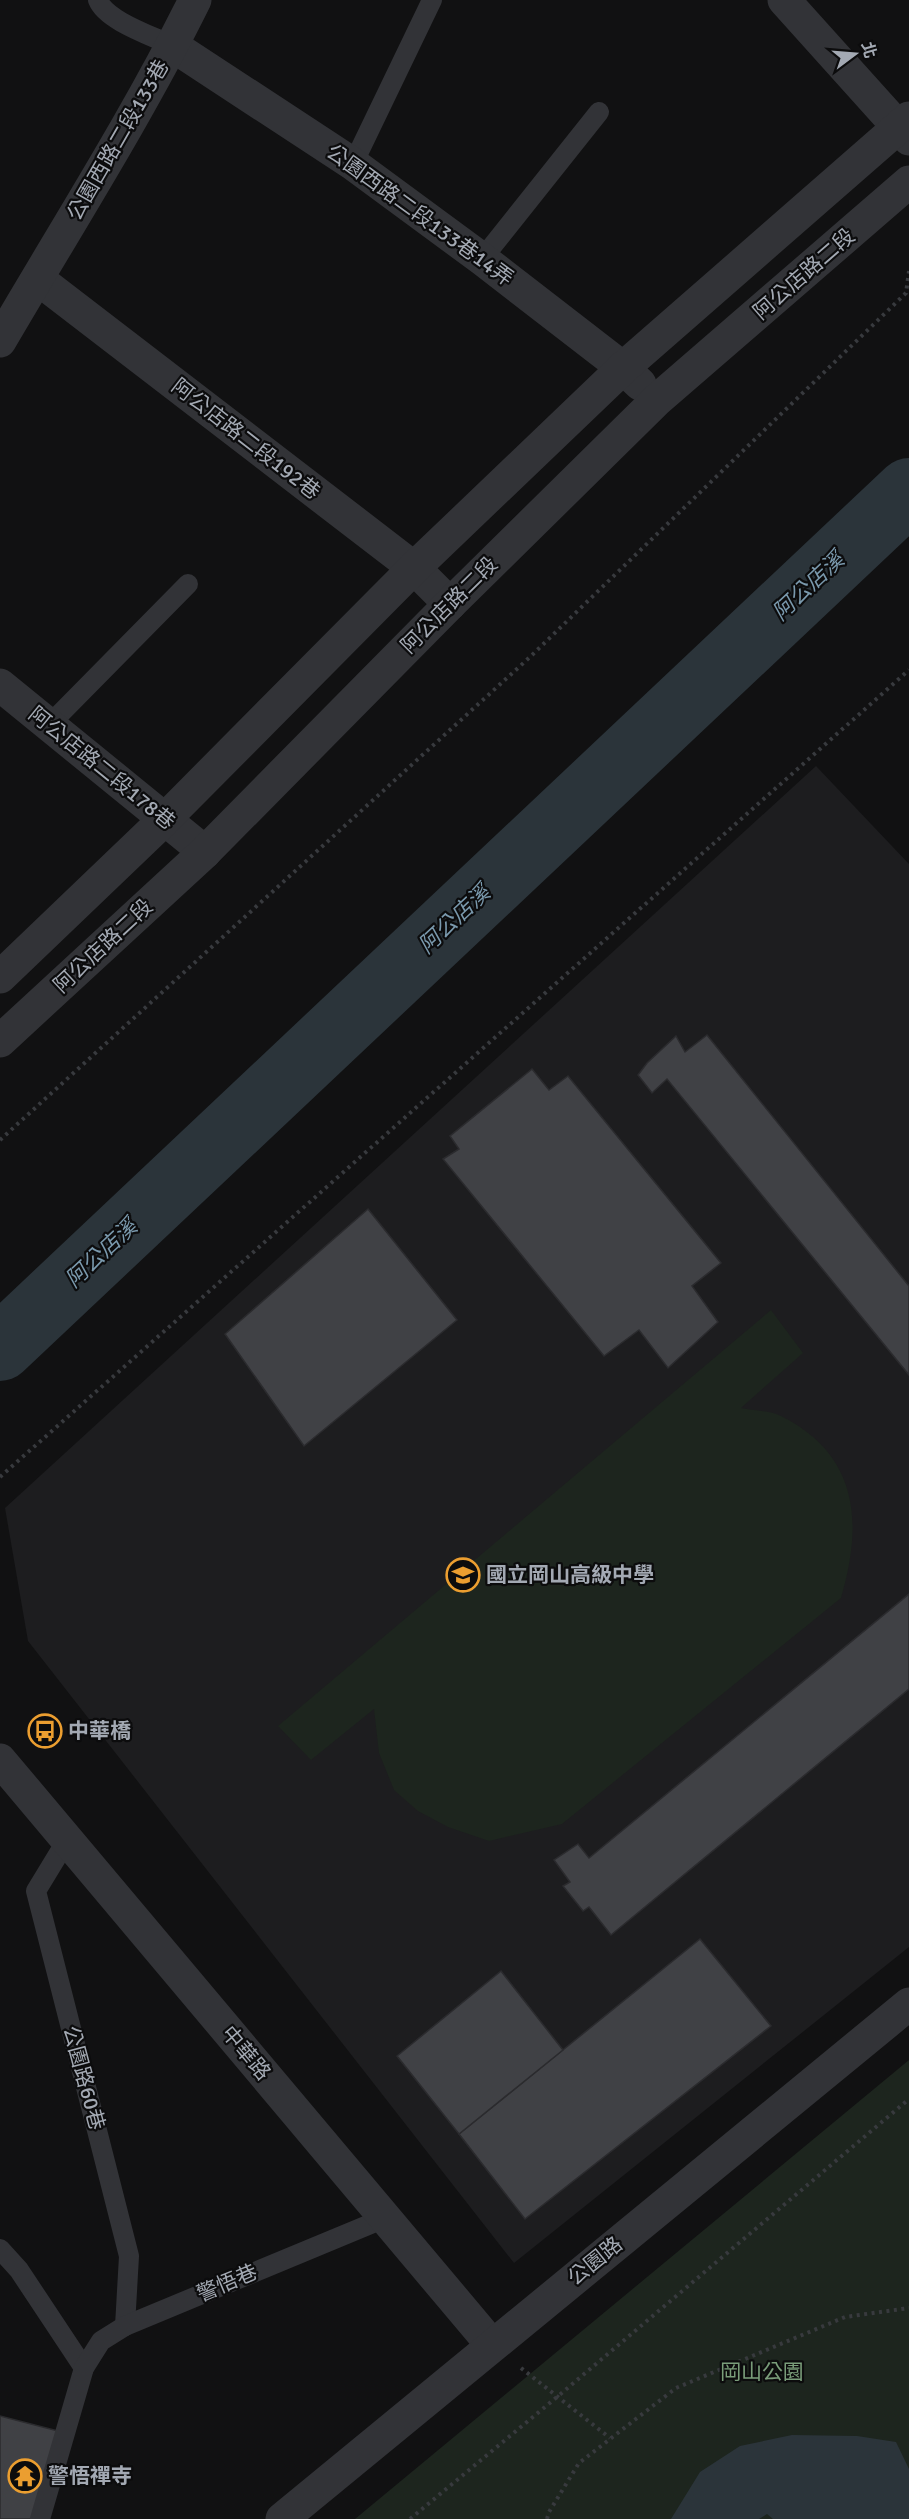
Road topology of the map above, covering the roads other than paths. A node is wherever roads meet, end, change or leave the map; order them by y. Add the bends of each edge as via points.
1 (99, 0) edge
2 (195, 0) edge
3 (432, 0) edge
4 (783, 0) edge
5 (172, 46) junction
6 (599, 112) dead end
7 (906, 128) edge
8 (353, 164) junction
9 (909, 182) edge
10 (482, 259) junction
11 (38, 279) junction
12 (2, 335) edge
13 (623, 368) junction
14 (657, 400) junction
15 (414, 568) junction
16 (188, 584) dead end
17 (450, 604) junction
18 (0, 685) edge
19 (50, 724) junction
20 (164, 820) junction
21 (205, 852) junction
22 (0, 977) edge
23 (0, 1041) edge
24 (0, 1760) edge
25 (67, 1840) junction
26 (909, 2004) edge
27 (384, 2218) junction
28 (0, 2249) edge
29 (125, 2326) junction
30 (492, 2345) junction
31 (84, 2368) junction
32 (40, 2519) edge
33 (282, 2519) edge

1 - 5 lane via 112,17
2 - 5 street, 公園西路二段133巷
3 - 8 lane
4 - 7 street
5 - 8 street, 公園西路二段133巷14弄
5 - 11 street, 公園西路二段133巷
6 - 10 lane
7 - 13 street
8 - 10 street, 公園西路二段133巷14弄
9 - 14 street, 阿公店路二段
10 - 13 street, 公園西路二段133巷14弄
11 - 12 street, 公園西路二段133巷
11 - 15 street, 阿公店路二段192巷
13 - 14 street, 公園西路二段133巷14弄
13 - 15 street
14 - 17 street, 阿公店路二段
15 - 17 street, 阿公店路二段192巷
15 - 20 street
16 - 19 lane
17 - 21 street, 阿公店路二段
18 - 19 street, 阿公店路二段178巷
19 - 20 street, 阿公店路二段178巷
20 - 21 street, 阿公店路二段178巷
20 - 22 street
21 - 23 street, 阿公店路二段
24 - 25 street, 中華路
25 - 27 street, 中華路
25 - 29 lane, 公園路60巷 via 36,1891 129,2256
26 - 30 street, 公園路
27 - 29 lane, 警悟巷
27 - 30 street, 中華路
28 - 31 lane via 25,2278
29 - 31 lane, 警悟巷 via 101,2341
30 - 33 street, 公園路
31 - 32 lane, 警悟巷

